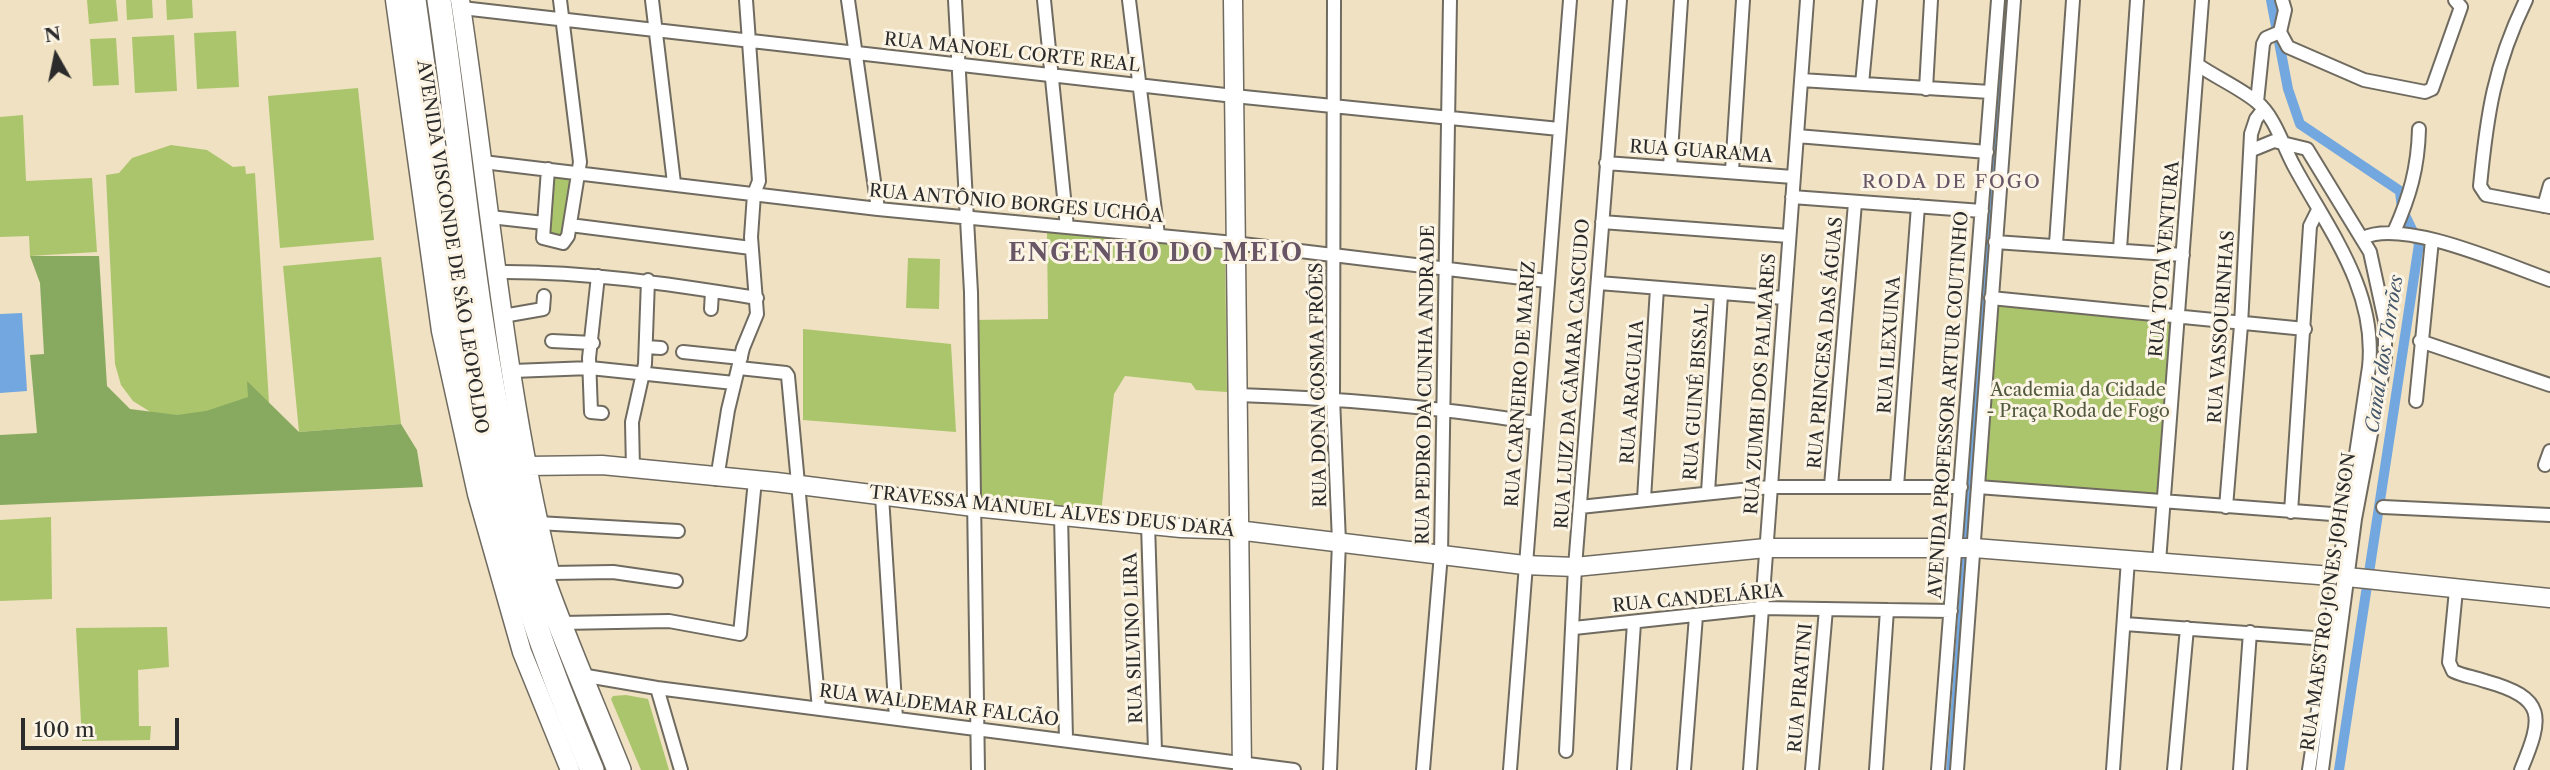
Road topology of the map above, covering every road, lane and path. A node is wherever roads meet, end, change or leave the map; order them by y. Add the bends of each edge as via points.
1 (396, 0) edge
2 (414, 0) edge
3 (439, 0) edge
4 (560, 0) edge
5 (652, 0) edge
6 (746, 0) edge
7 (848, 0) edge
8 (955, 0) edge
9 (1044, 0) edge
10 (1129, 0) edge
11 (1233, 0) edge
12 (1334, 0) edge
13 (1450, 0) edge
14 (1570, 0) edge
15 (1620, 0) edge
16 (1681, 0) edge
17 (1744, 0) edge
18 (1807, 0) edge
19 (1870, 0) edge
20 (1931, 0) edge
21 (1998, 0) edge
22 (2014, 0) edge
23 (2073, 0) edge
24 (2137, 0) edge
25 (2202, 0) edge
26 (2296, 0) edge
27 (2455, 0) edge
28 (2526, 0) edge
29 (461, 4) edge
30 (2284, 5) edge
31 (562, 22) junction
32 (656, 32) junction
33 (2275, 34) junction
34 (750, 41) junction
35 (855, 53) junction
36 (958, 64) junction
37 (2198, 65) junction
38 (1049, 73) junction
39 (1801, 80) junction
40 (1140, 84) junction
41 (1863, 84) junction
42 (1926, 89) junction
43 (1990, 92) junction
44 (1234, 96) junction
45 (1335, 106) junction
46 (2260, 106) junction
47 (1448, 118) junction
48 (2418, 129) dead end
49 (1559, 130) junction
50 (1797, 136) junction
51 (2283, 142) junction
52 (2252, 150) junction
53 (1987, 152) junction
54 (483, 162) junction
55 (1606, 163) junction
56 (1670, 167) junction
57 (548, 169) junction
58 (1732, 171) junction
59 (576, 172) junction
60 (1793, 177) junction
61 (674, 183) junction
62 (2550, 185) edge
63 (754, 194) junction
64 (1792, 197) junction
65 (1855, 203) junction
66 (1919, 206) junction
67 (2547, 206) edge
68 (878, 209) junction
69 (2318, 210) junction
70 (1982, 211) junction
71 (490, 217) junction
72 (966, 219) junction
73 (1602, 222) junction
74 (544, 223) junction
75 (570, 225) junction
76 (1067, 227) junction
77 (2394, 232) junction
78 (1158, 235) junction
79 (1789, 236) junction
80 (2362, 238) junction
81 (2432, 240) junction
82 (1995, 242) junction
83 (1234, 243) junction
84 (2056, 244) junction
85 (751, 248) junction
86 (2120, 249) junction
87 (1335, 255) junction
88 (2183, 255) junction
89 (1445, 267) junction
90 (496, 272) junction
91 (598, 276) junction
92 (649, 280) junction
93 (1547, 281) junction
94 (2550, 281) edge
95 (1599, 283) junction
96 (1657, 288) junction
97 (712, 291) junction
98 (1721, 294) junction
99 (544, 296) dead end
100 (757, 298) junction
101 (1784, 298) junction
102 (1991, 298) junction
103 (711, 309) dead end
104 (503, 316) junction
105 (2175, 317) junction
106 (2241, 325) junction
107 (2305, 329) junction
108 (552, 341) dead end
109 (2420, 341) junction
110 (593, 343) junction
111 (646, 347) junction
112 (661, 348) dead end
113 (683, 352) dead end
114 (740, 363) junction
115 (590, 368) junction
116 (513, 371) junction
117 (643, 375) junction
118 (734, 383) junction
119 (2550, 385) edge
120 (1238, 395) junction
121 (1334, 398) junction
122 (2416, 401) dead end
123 (1445, 408) junction
124 (602, 413) dead end
125 (1536, 423) junction
126 (2550, 451) edge
127 (2545, 465) dead end
128 (528, 466) junction
129 (633, 469) junction
130 (717, 478) junction
131 (755, 480) junction
132 (800, 485) junction
133 (1831, 486) junction
134 (1897, 486) junction
135 (1770, 487) junction
136 (1961, 487) junction
137 (1978, 487) junction
138 (1708, 492) junction
139 (882, 496) junction
140 (1644, 499) junction
141 (2165, 503) junction
142 (974, 507) junction
143 (1580, 507) junction
144 (2226, 507) junction
145 (2383, 507) dead end
146 (2291, 512) junction
147 (1061, 515) junction
148 (2345, 515) junction
149 (2550, 515) edge
150 (538, 523) junction
151 (1148, 524) junction
152 (1237, 530) junction
153 (678, 531) dead end
154 (1339, 542) junction
155 (1766, 548) junction
156 (1954, 548) junction
157 (1974, 548) junction
158 (1441, 554) junction
159 (2128, 560) junction
160 (2159, 562) junction
161 (1524, 565) junction
162 (1575, 567) junction
163 (2354, 578) junction
164 (676, 581) dead end
165 (550, 583) junction
166 (2456, 590) junction
167 (2550, 598) edge
168 (1760, 608) junction
169 (1826, 609) junction
170 (1887, 610) junction
171 (1951, 611) junction
172 (1696, 616) junction
173 (562, 623) junction
174 (1634, 623) junction
175 (2125, 624) junction
176 (1574, 628) junction
177 (2187, 628) junction
178 (2250, 632) junction
179 (2327, 639) junction
180 (581, 675) junction
181 (657, 688) junction
182 (819, 709) junction
183 (896, 718) junction
184 (977, 729) junction
185 (1066, 739) junction
186 (1155, 751) junction
187 (1566, 751) dead end
188 (1242, 767) edge
189 (570, 770) edge
190 (592, 770) edge
191 (619, 770) edge
192 (681, 770) edge
193 (978, 770) edge
194 (1294, 770) edge
195 (1330, 770) edge
196 (1423, 770) edge
197 (1510, 770) edge
198 (1624, 770) edge
199 (1685, 770) edge
200 (1750, 770) edge
201 (1812, 770) edge
202 (1877, 770) edge
203 (1938, 770) edge
204 (1956, 770) edge
205 (2113, 770) edge
206 (2175, 770) edge
207 (2240, 770) edge
208 (2309, 770) edge
209 (2322, 770) edge
210 (2521, 770) edge

1 - 189 street, AVENIDA VISCONDE DE SÃO LEOPOLDO via 441,331 472,472 515,632
2 - 190 highway, AVENIDA VISCONDE DE SÃO LEOPOLDO via 458,307 487,459 533,620
3 - 165 highway, AVENIDA VISCONDE DE SÃO LEOPOLDO via 500,420 520,508
4 - 31 street
5 - 32 street
6 - 34 street
7 - 35 street
8 - 36 street
9 - 38 street
10 - 40 street
11 - 44 street
12 - 45 street, RUA DONA COSMA FRÓES
13 - 47 street, RUA PEDRO DA CUNHA ANDRADE
14 - 49 street, RUA CARNEIRO DE MARIZ
15 - 55 street, RUA LUIZ DA CÂMARA CASCUDO
16 - 56 street
17 - 58 street
18 - 39 street, RUA ZUMBI DOS PALMARES
19 - 41 street
20 - 42 street
21 - 43 street, AVENIDA PROFESSOR ARTUR COUTINHO
22 - 82 street, AVENIDA PROFESSOR ARTUR COUTINHO
23 - 84 street
24 - 86 street
25 - 37 street, RUA TOTA VENTURA
26 - 30 street
27 - 33 street via 2461,7 2430,90 2415,92 2364,81 2288,47
28 - 67 street via 2506,41 2491,92 2480,186 2486,195
29 - 31 street, RUA MANOEL CORTE REAL
29 - 54 street, AVENIDA VISCONDE DE SÃO LEOPOLDO
30 - 33 street
31 - 32 street, RUA MANOEL CORTE REAL
31 - 59 street via 580,162
32 - 34 street, RUA MANOEL CORTE REAL
32 - 61 street
33 - 46 street via 2262,51
34 - 35 street, RUA MANOEL CORTE REAL
34 - 63 street via 760,181
35 - 36 street, RUA MANOEL CORTE REAL
35 - 68 street
36 - 38 street, RUA MANOEL CORTE REAL
36 - 72 street
37 - 46 street
37 - 88 street, RUA TOTA VENTURA
38 - 40 street, RUA MANOEL CORTE REAL
38 - 76 street
39 - 41 street
39 - 50 street, RUA ZUMBI DOS PALMARES
40 - 44 street, RUA MANOEL CORTE REAL
40 - 78 street
41 - 42 street
42 - 43 street
43 - 53 street, AVENIDA PROFESSOR ARTUR COUTINHO
44 - 45 street, RUA MANOEL CORTE REAL
44 - 83 street
45 - 47 street, RUA MANOEL CORTE REAL
45 - 87 street, RUA DONA COSMA FRÓES
46 - 51 street, RUA MAESTRO JONES JOHNSON
46 - 52 street, RUA VASSOURINHAS
47 - 49 street, RUA MANOEL CORTE REAL
47 - 89 street, RUA PEDRO DA CUNHA ANDRADE
48 - 77 street via 2418,166
49 - 93 street, RUA CARNEIRO DE MARIZ
50 - 53 street
50 - 60 street, RUA ZUMBI DOS PALMARES
51 - 52 street via 2271,141
51 - 69 street, RUA MAESTRO JONES JOHNSON
51 - 80 street, RUA MAESTRO JONES JOHNSON via 2307,149
52 - 106 street, RUA VASSOURINHAS
53 - 70 street, AVENIDA PROFESSOR ARTUR COUTINHO
54 - 57 street, RUA ANTÔNIO BORGES UCHÔA
54 - 71 street, AVENIDA VISCONDE DE SÃO LEOPOLDO
55 - 56 street, RUA GUARAMA
55 - 73 street, RUA LUIZ DA CÂMARA CASCUDO
56 - 58 street, RUA GUARAMA
57 - 59 street, RUA ANTÔNIO BORGES UCHÔA
57 - 74 street
58 - 60 street, RUA GUARAMA
59 - 61 street, RUA ANTÔNIO BORGES UCHÔA
59 - 75 street
60 - 64 street, RUA ZUMBI DOS PALMARES
61 - 63 street, RUA ANTÔNIO BORGES UCHÔA
62 - 67 street
63 - 68 street, RUA ANTÔNIO BORGES UCHÔA
63 - 85 street
64 - 65 street
64 - 79 street, RUA ZUMBI DOS PALMARES
65 - 66 street
65 - 133 street, RUA PRINCESA DAS ÁGUAS
66 - 70 street
66 - 134 street, RUA ILEXUINA
68 - 72 street, RUA ANTÔNIO BORGES UCHÔA
69 - 107 street via 2310,226
69 - 148 street, RUA MAESTRO JONES JOHNSON via 2350,261 2370,345
70 - 136 street, AVENIDA PROFESSOR ARTUR COUTINHO
71 - 74 street
71 - 90 street, AVENIDA VISCONDE DE SÃO LEOPOLDO
72 - 76 street, RUA ANTÔNIO BORGES UCHÔA
72 - 142 street
73 - 79 street
73 - 95 street, RUA LUIZ DA CÂMARA CASCUDO
74 - 75 street via 545,241 561,243 566,241
75 - 85 street
76 - 78 street, RUA ANTÔNIO BORGES UCHÔA
77 - 80 street via 2379,231
77 - 81 street
78 - 83 street, RUA ANTÔNIO BORGES UCHÔA
79 - 101 street, RUA ZUMBI DOS PALMARES
80 - 163 street, RUA MAESTRO JONES JOHNSON via 2379,283 2385,340
81 - 94 street
81 - 109 street
82 - 84 street
82 - 102 street, AVENIDA PROFESSOR ARTUR COUTINHO
83 - 87 street, RUA ANTÔNIO BORGES UCHÔA
83 - 120 street
84 - 86 street
85 - 100 street
86 - 88 street
87 - 89 street, RUA ANTÔNIO BORGES UCHÔA
87 - 121 street, RUA DONA COSMA FRÓES
88 - 105 street, RUA TOTA VENTURA
89 - 93 street, RUA ANTÔNIO BORGES UCHÔA
89 - 123 street, RUA PEDRO DA CUNHA ANDRADE
90 - 91 street
90 - 104 street, AVENIDA VISCONDE DE SÃO LEOPOLDO
91 - 92 street
91 - 110 street
92 - 97 street
92 - 111 street
93 - 125 street, RUA CARNEIRO DE MARIZ
95 - 96 street
95 - 143 street, RUA LUIZ DA CÂMARA CASCUDO
96 - 98 street
96 - 140 street, RUA ARAGUAIA
97 - 100 street
97 - 103 street
98 - 101 street
98 - 138 street, RUA GUINÉ BISSAL
99 - 104 street via 543,309
100 - 114 street
101 - 135 street, RUA ZUMBI DOS PALMARES
102 - 105 street
102 - 137 street, AVENIDA PROFESSOR ARTUR COUTINHO
104 - 116 street, AVENIDA VISCONDE DE SÃO LEOPOLDO
105 - 106 street
105 - 141 street, RUA TOTA VENTURA
106 - 107 street
106 - 144 street, RUA VASSOURINHAS
107 - 146 street
108 - 110 street
109 - 119 street
109 - 122 street
110 - 115 street
111 - 112 street
111 - 117 street
113 - 114 street
114 - 118 street
114 - 132 street via 788,374
115 - 116 street
115 - 117 street
115 - 124 street via 592,412
116 - 128 street, AVENIDA VISCONDE DE SÃO LEOPOLDO
117 - 118 street
117 - 129 street via 633,411
118 - 130 street
120 - 121 street
120 - 152 street
121 - 123 street
121 - 154 street, RUA DONA COSMA FRÓES
123 - 125 street
123 - 158 street, RUA PEDRO DA CUNHA ANDRADE
125 - 161 street, RUA CARNEIRO DE MARIZ
126 - 127 street
128 - 129 street, TRAVESSA MANUEL ALVES DEUS DARÁ via 591,464
128 - 150 street, AVENIDA VISCONDE DE SÃO LEOPOLDO
129 - 130 street, TRAVESSA MANUEL ALVES DEUS DARÁ
130 - 131 street, TRAVESSA MANUEL ALVES DEUS DARÁ
131 - 132 street, TRAVESSA MANUEL ALVES DEUS DARÁ
131 - 173 street via 740,634 668,621
132 - 139 street, TRAVESSA MANUEL ALVES DEUS DARÁ
132 - 182 street
133 - 134 street
133 - 135 street
134 - 136 street
135 - 138 street
135 - 155 street, RUA ZUMBI DOS PALMARES
136 - 156 street, AVENIDA PROFESSOR ARTUR COUTINHO
137 - 141 street
137 - 157 street, AVENIDA PROFESSOR ARTUR COUTINHO
138 - 140 street
139 - 142 street, TRAVESSA MANUEL ALVES DEUS DARÁ
139 - 183 street
140 - 143 street
141 - 144 street
141 - 160 street, RUA TOTA VENTURA
142 - 147 street, TRAVESSA MANUEL ALVES DEUS DARÁ
142 - 184 street
143 - 162 street, RUA LUIZ DA CÂMARA CASCUDO
144 - 146 street
145 - 149 street
146 - 148 street
147 - 151 street, TRAVESSA MANUEL ALVES DEUS DARÁ
147 - 185 street
148 - 163 street, RUA MAESTRO JONES JOHNSON
150 - 153 street
150 - 165 street, AVENIDA VISCONDE DE SÃO LEOPOLDO
151 - 152 street, TRAVESSA MANUEL ALVES DEUS DARÁ
151 - 186 street, RUA SILVINO LIRA
152 - 154 street, TRAVESSA MANUEL ALVES DEUS DARÁ
152 - 188 street
154 - 158 street, TRAVESSA MANUEL ALVES DEUS DARÁ
154 - 195 street, RUA DONA COSMA FRÓES
155 - 156 street, TRAVESSA MANUEL ALVES DEUS DARÁ
155 - 162 street, TRAVESSA MANUEL ALVES DEUS DARÁ
155 - 168 street, RUA ZUMBI DOS PALMARES
156 - 157 street, TRAVESSA MANUEL ALVES DEUS DARÁ
156 - 171 street, AVENIDA PROFESSOR ARTUR COUTINHO
157 - 159 street, TRAVESSA MANUEL ALVES DEUS DARÁ
157 - 204 street, AVENIDA PROFESSOR ARTUR COUTINHO
158 - 161 street, TRAVESSA MANUEL ALVES DEUS DARÁ
158 - 196 street, RUA PEDRO DA CUNHA ANDRADE
159 - 160 street, TRAVESSA MANUEL ALVES DEUS DARÁ
159 - 175 street
160 - 163 street, TRAVESSA MANUEL ALVES DEUS DARÁ
161 - 162 street, TRAVESSA MANUEL ALVES DEUS DARÁ
161 - 197 street, RUA CARNEIRO DE MARIZ
162 - 176 street, RUA LUIZ DA CÂMARA CASCUDO
163 - 166 street, TRAVESSA MANUEL ALVES DEUS DARÁ
163 - 179 street, RUA MAESTRO JONES JOHNSON
163 - 209 street, RUA MAESTRO JONES JOHNSON
164 - 165 street via 613,572
165 - 173 highway, AVENIDA VISCONDE DE SÃO LEOPOLDO
166 - 167 street, TRAVESSA MANUEL ALVES DEUS DARÁ
166 - 210 street via 2449,662 2453,671 2513,689 2532,703 2536,713 2538,724
168 - 169 street, RUA CANDELÁRIA
168 - 172 street, RUA CANDELÁRIA
168 - 200 street, RUA ZUMBI DOS PALMARES
169 - 170 street, RUA CANDELÁRIA
169 - 201 street, RUA PIRATINI
170 - 171 street, RUA CANDELÁRIA
170 - 202 street
171 - 203 street, AVENIDA PROFESSOR ARTUR COUTINHO
172 - 174 street, RUA CANDELÁRIA
172 - 199 street
173 - 180 highway, AVENIDA VISCONDE DE SÃO LEOPOLDO
174 - 176 street, RUA CANDELÁRIA
174 - 198 street
175 - 177 street
175 - 205 street
176 - 187 street, RUA LUIZ DA CÂMARA CASCUDO
177 - 178 street
177 - 206 street
178 - 179 street
178 - 207 street
179 - 208 street, RUA MAESTRO JONES JOHNSON
180 - 181 street, RUA WALDEMAR FALCÃO
180 - 191 highway, AVENIDA VISCONDE DE SÃO LEOPOLDO
181 - 182 street, RUA WALDEMAR FALCÃO
181 - 192 street
182 - 183 street, RUA WALDEMAR FALCÃO
183 - 184 street, RUA WALDEMAR FALCÃO
184 - 185 street, RUA WALDEMAR FALCÃO
184 - 193 street
185 - 186 street, RUA WALDEMAR FALCÃO
186 - 188 street, RUA WALDEMAR FALCÃO
188 - 194 street, RUA WALDEMAR FALCÃO

